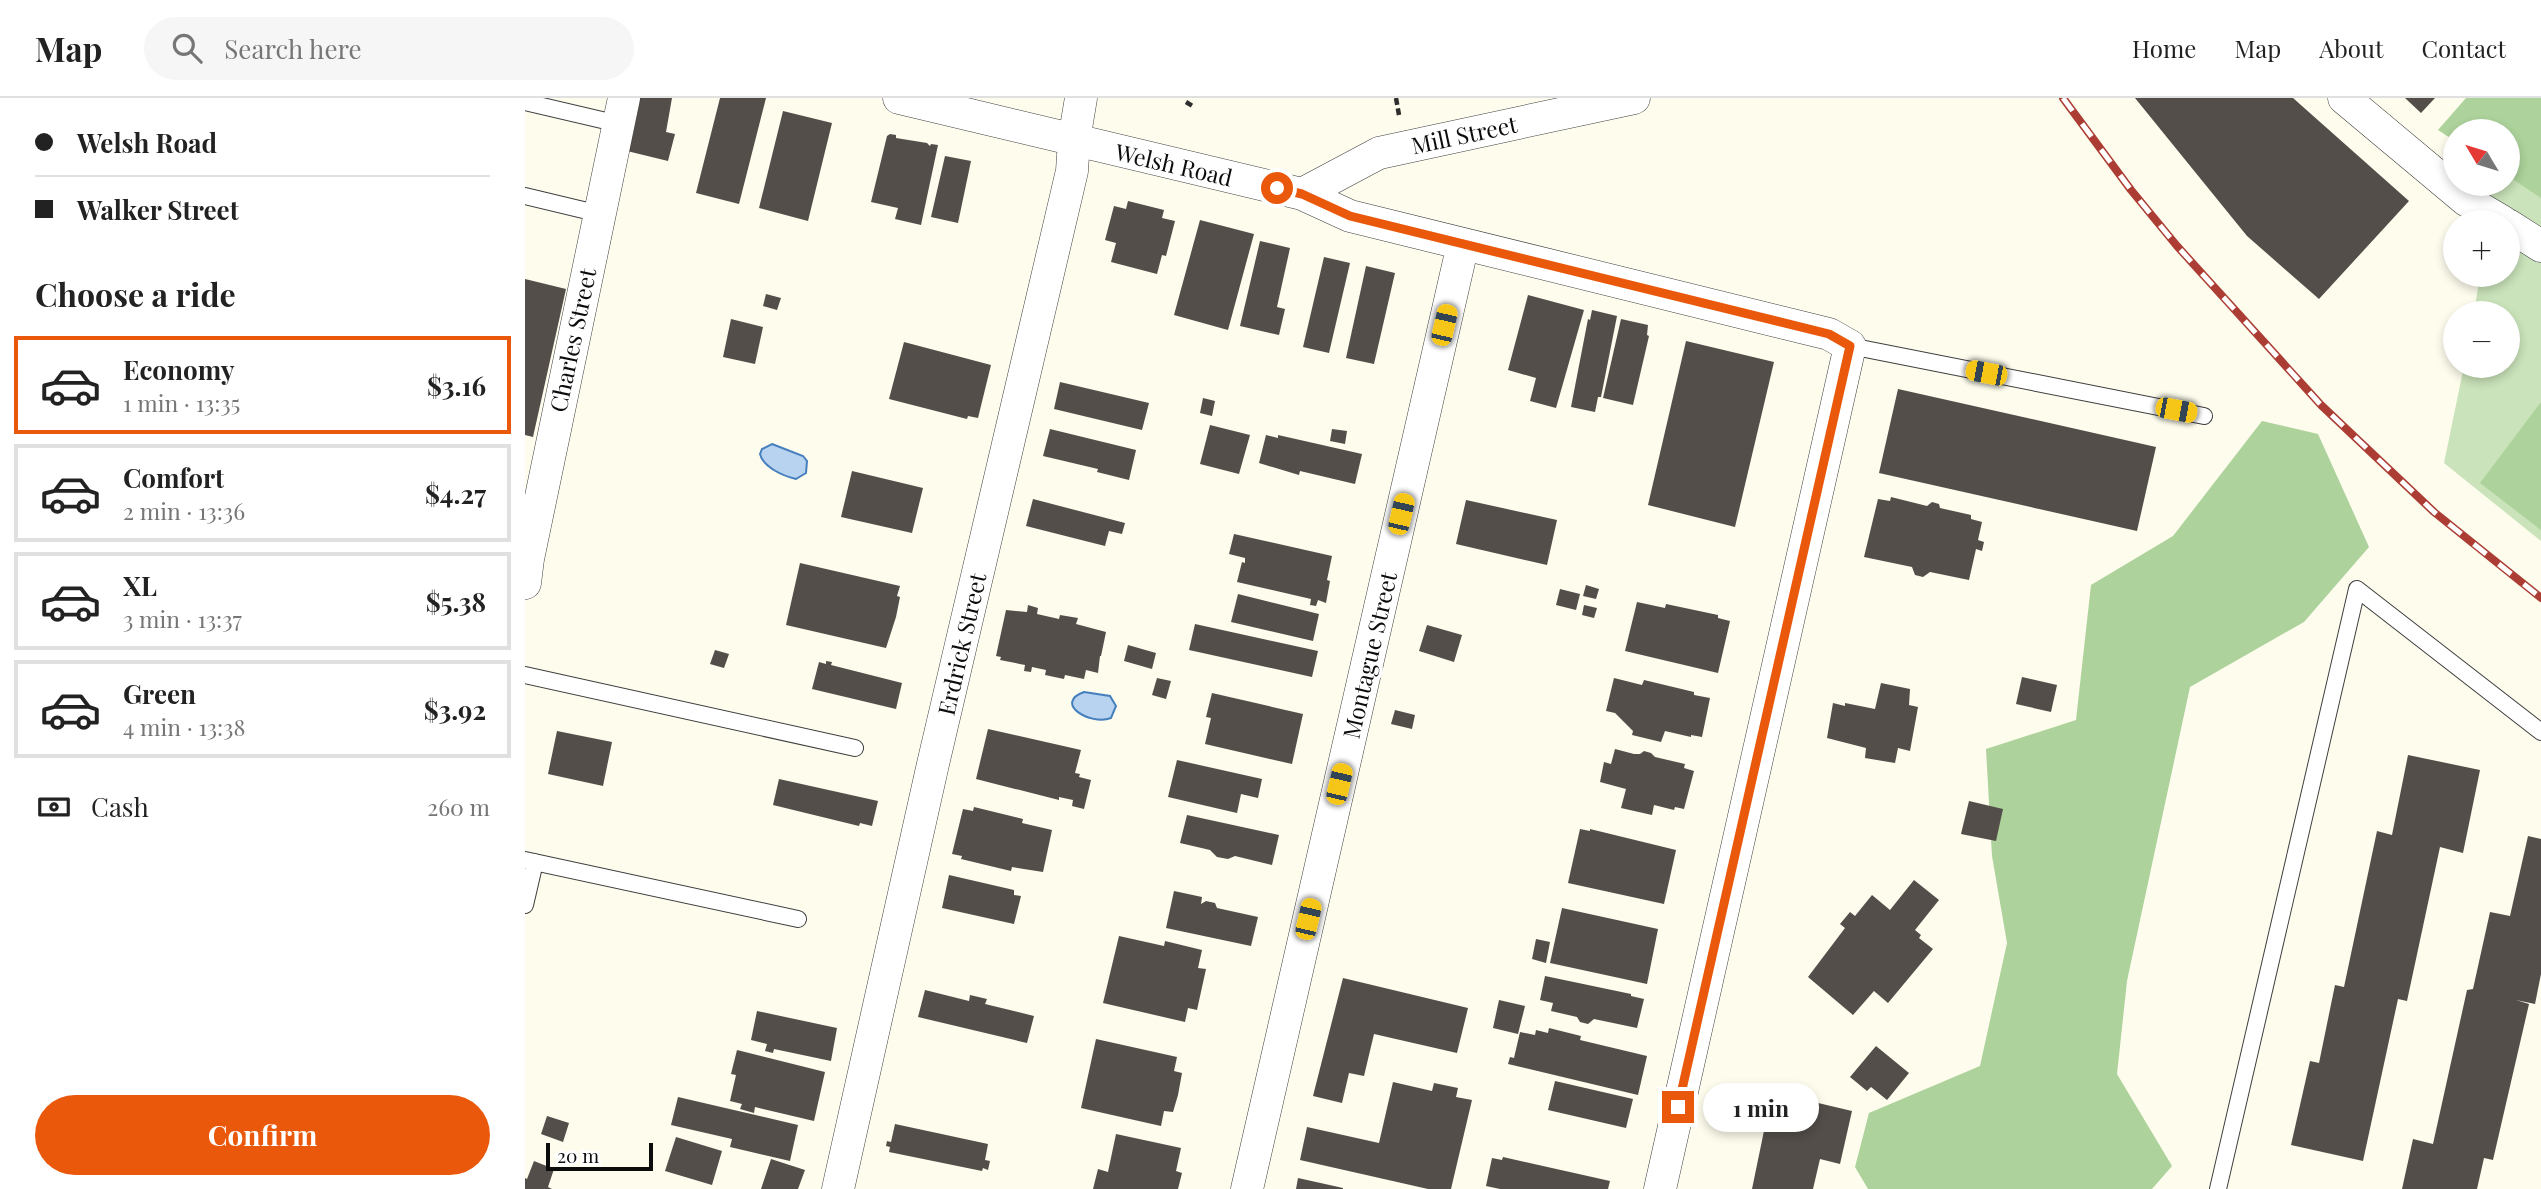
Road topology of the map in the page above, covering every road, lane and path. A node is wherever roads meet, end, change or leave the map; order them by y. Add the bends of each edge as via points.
1 (899, 98) edge
2 (1081, 98) edge
3 (1635, 98) edge
4 (2344, 98) edge
5 (525, 102) edge
6 (1186, 102) dead end
7 (1194, 107) dead end
8 (622, 111) edge
9 (1074, 140) junction
10 (1302, 194) junction
11 (525, 196) edge
12 (2483, 210) edge
13 (600, 214) junction
14 (2520, 233) edge
15 (1463, 244) junction
16 (2541, 246) edge
17 (1850, 346) junction
18 (2204, 416) dead end
19 (525, 583) edge
20 (525, 675) edge
21 (2541, 732) edge
22 (855, 748) dead end
23 (530, 861) edge
24 (525, 905) edge
25 (797, 919) dead end
26 (838, 1189) edge
27 (1247, 1189) edge
28 (1660, 1189) edge
29 (2218, 1189) edge

1 - 9 street, Welsh Road
2 - 9 street, Erdrick Street
3 - 10 street, Mill Street via 1379,153
4 - 12 street
5 - 8 lane
6 - 7 path
8 - 13 street, Charles Street
9 - 10 street, Welsh Road
9 - 26 street, Erdrick Street via 1072,170
10 - 15 street, Welsh Road via 1350,216
11 - 13 lane
13 - 19 street, Charles Street
14 - 16 street
15 - 17 street, Welsh Road via 1829,334
15 - 27 street, Montague Street
17 - 18 lane
17 - 28 street
20 - 22 lane
21 - 29 lane via 2357,589
23 - 24 lane
23 - 25 lane

